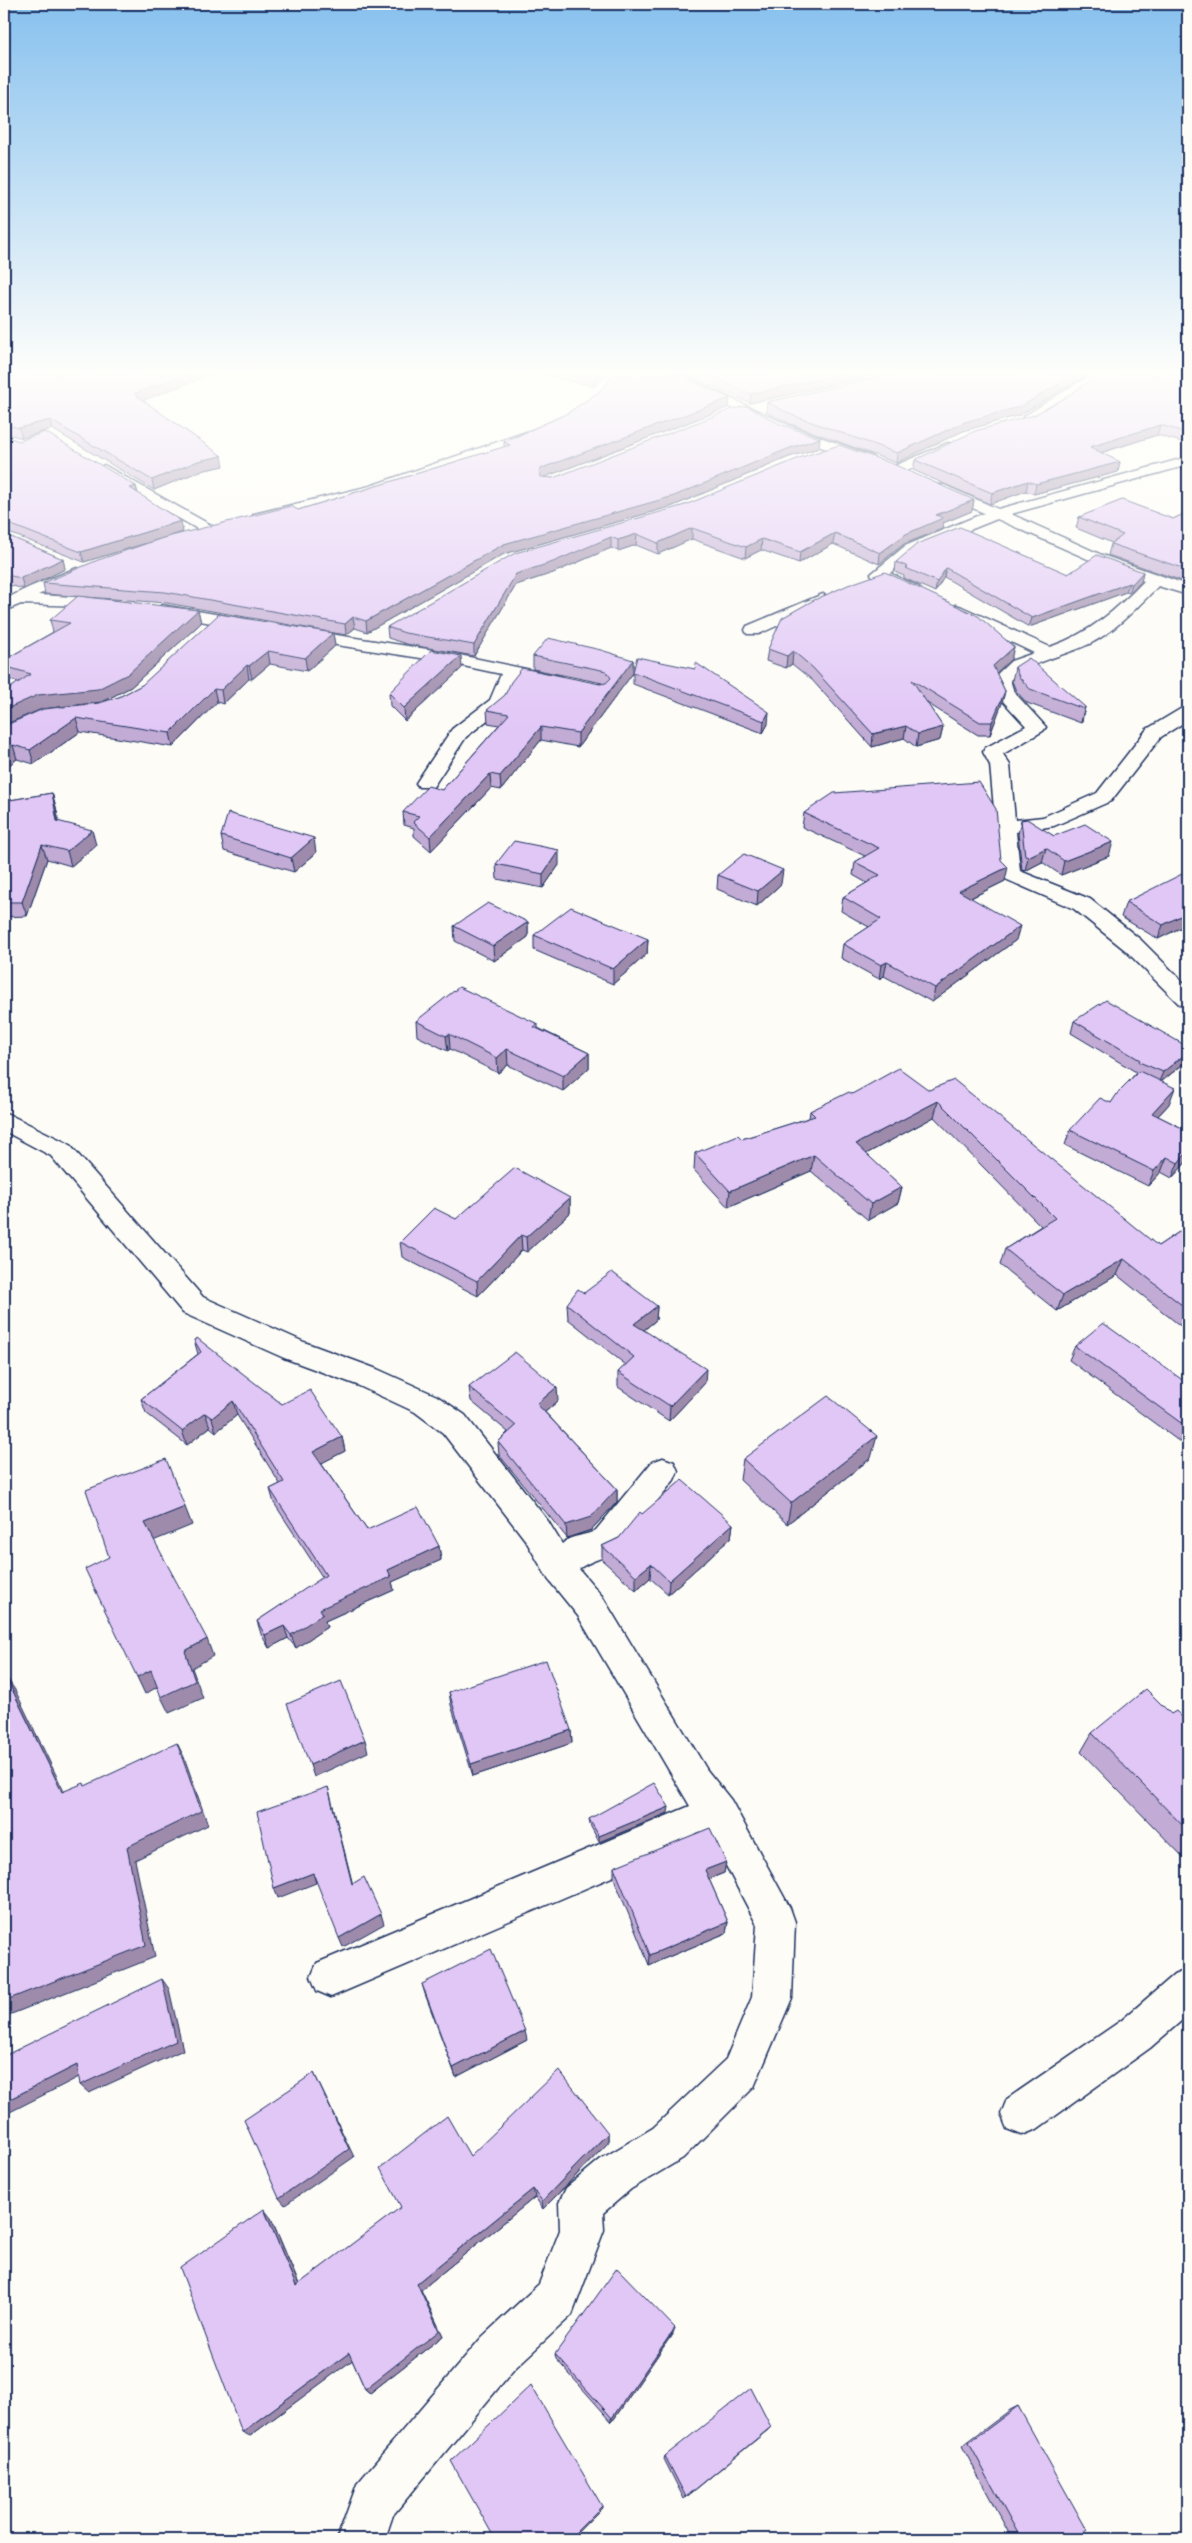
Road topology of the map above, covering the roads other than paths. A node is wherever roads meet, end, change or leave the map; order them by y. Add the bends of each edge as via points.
1 (149, 493) edge
2 (360, 493) edge
3 (948, 493) edge
4 (1073, 493) edge
5 (996, 514) junction
6 (249, 520) edge
7 (194, 535) edge
8 (68, 562) edge
9 (879, 574) junction
10 (1155, 580) junction
11 (862, 582) edge
12 (1188, 590) edge
13 (838, 592) edge
14 (929, 597) edge
15 (9, 601) edge
16 (946, 605) edge
17 (129, 606) edge
18 (148, 608) edge
19 (218, 620) junction
20 (387, 630) dead end
21 (754, 630) dead end
22 (204, 633) edge
23 (361, 645) junction
24 (1048, 653) junction
25 (511, 671) junction
26 (574, 684) edge
27 (1188, 712) edge
28 (426, 783) dead end
29 (1004, 828) junction
30 (1188, 1000) edge
31 (4, 1120) edge
32 (663, 1470) dead end
33 (560, 1569) junction
34 (718, 1813) junction
35 (331, 1977) dead end
36 (1188, 1989) edge
37 (1022, 2114) dead end
38 (361, 2539) edge

1 - 7 street via 216,529
2 - 6 street
3 - 5 street
4 - 5 street
5 - 9 street via 910,549
5 - 10 street
8 - 15 street via 89,568
9 - 11 street
9 - 14 street
10 - 12 street
10 - 24 street via 1125,610 1083,641
13 - 21 street
15 - 17 street
16 - 24 street
18 - 19 street
19 - 22 street
19 - 23 street
20 - 23 street
23 - 25 street via 440,656
24 - 29 street via 1017,665 1001,679 1006,694 1037,727 992,752 1000,764
25 - 26 street
25 - 28 street via 498,703 459,733
27 - 29 street via 1154,733 1104,797 1047,822
29 - 30 street via 1010,874 1082,904 1134,945
31 - 33 street via 60,1150 193,1305 294,1350 367,1377 426,1404 454,1424 536,1531
32 - 33 street via 607,1540 595,1548 578,1549
33 - 34 street via 590,1606 694,1782
34 - 35 street
34 - 38 street via 776,1922 772,1998 740,2073 668,2143 616,2174 581,2203 582,2230 556,2299 498,2353 374,2501
36 - 37 street via 1136,2034

